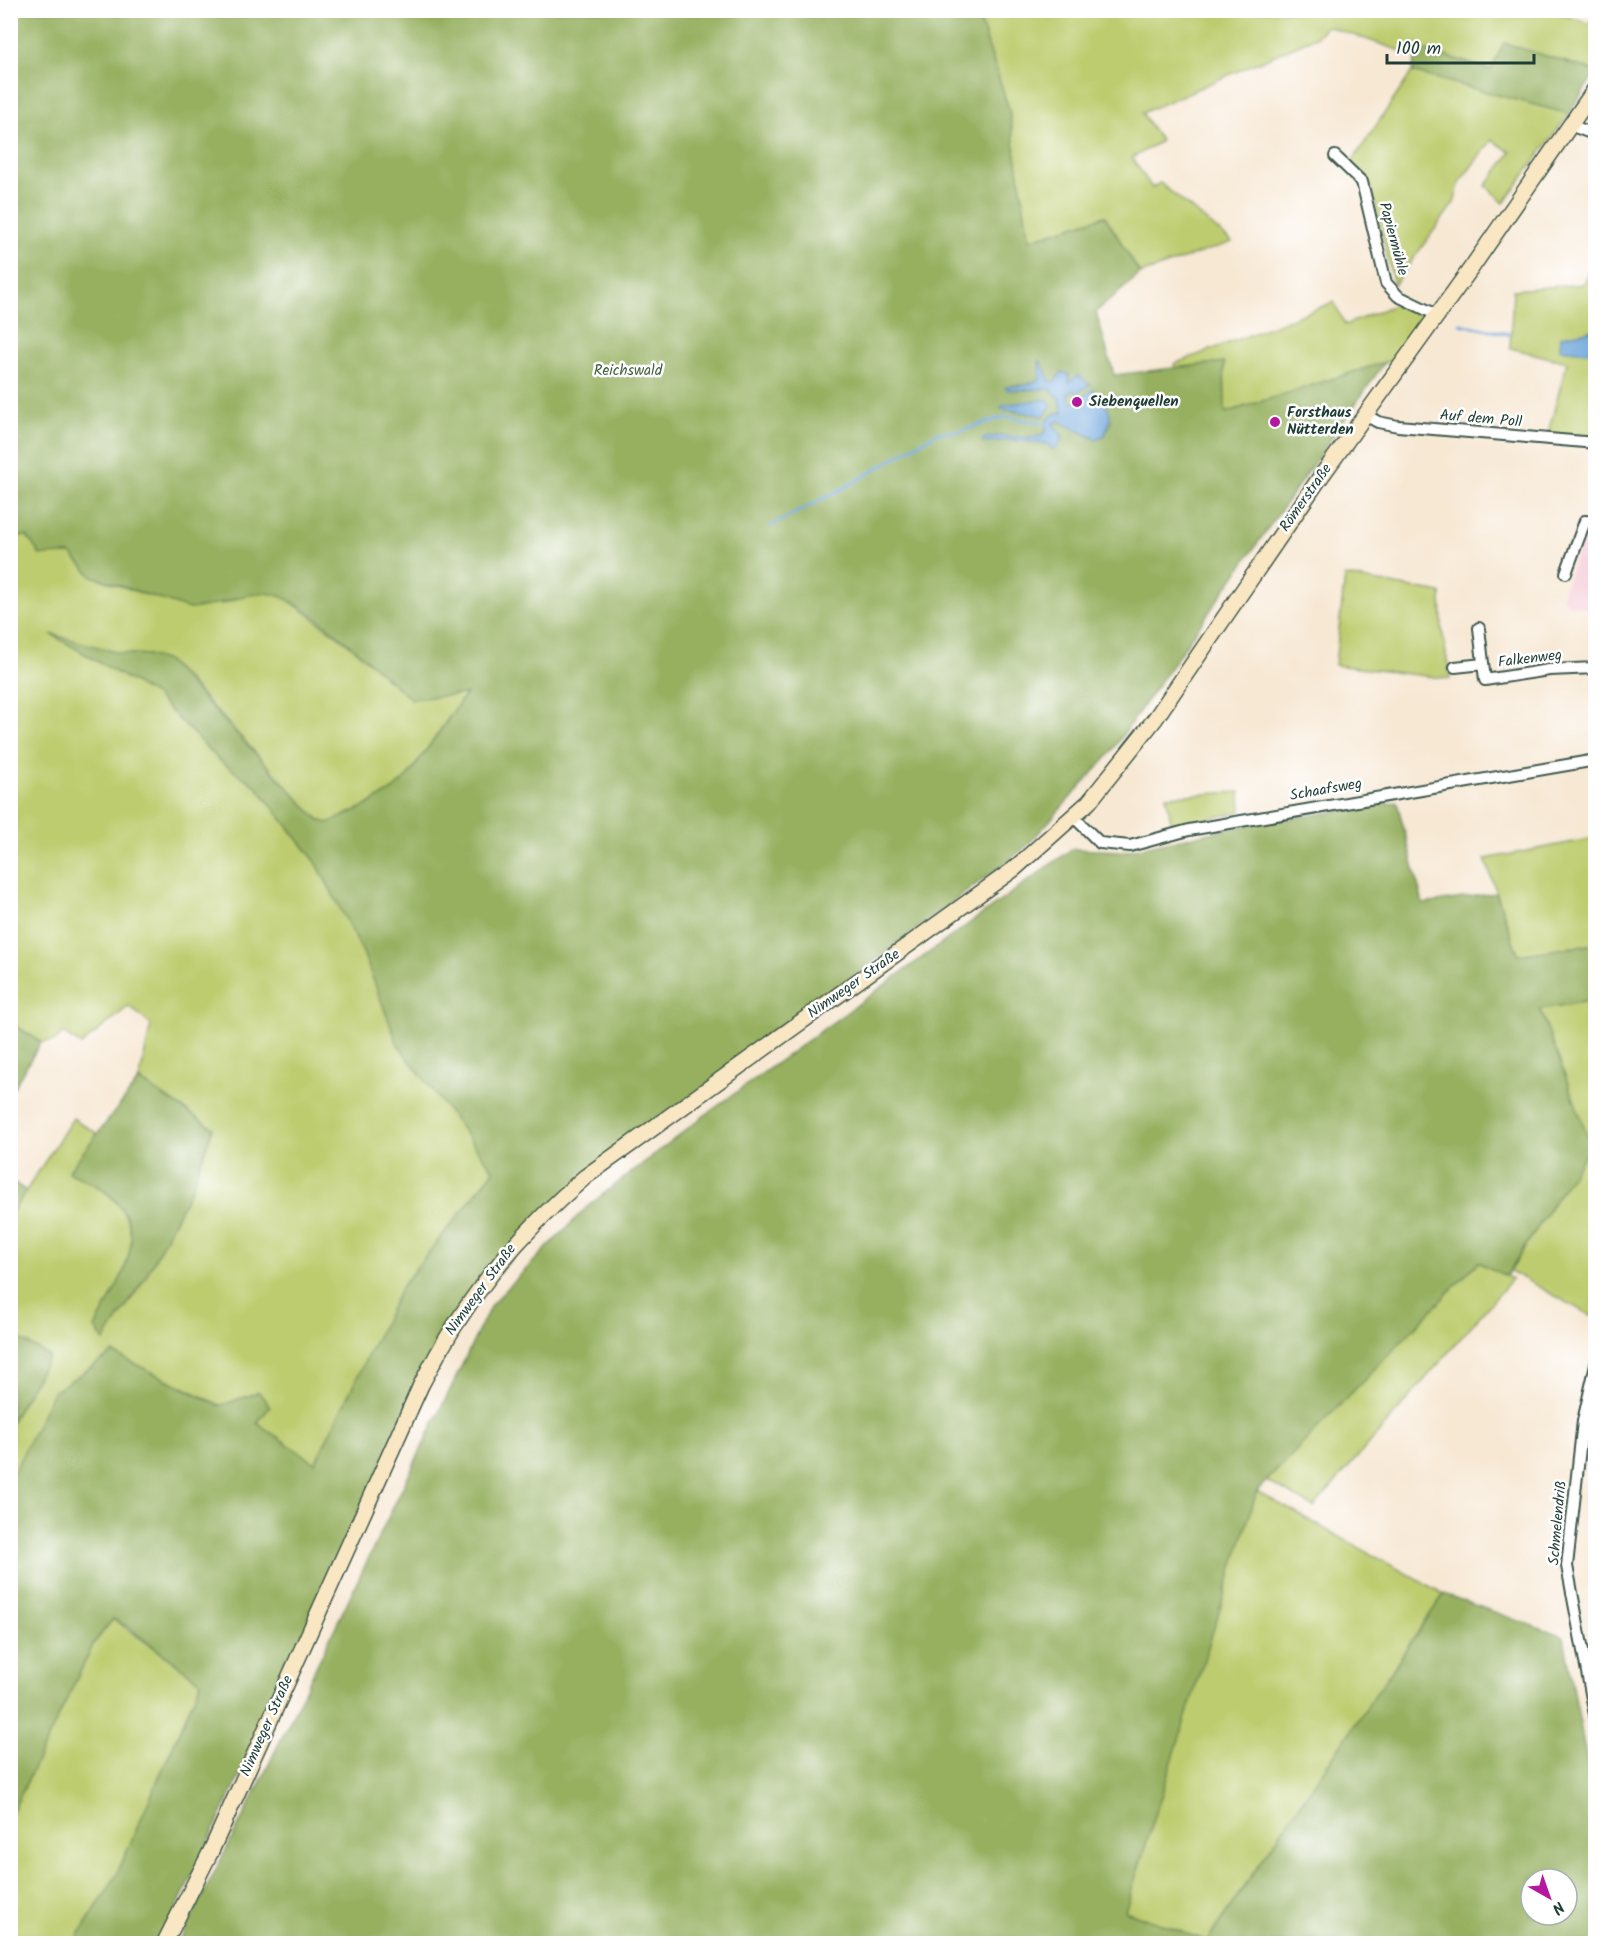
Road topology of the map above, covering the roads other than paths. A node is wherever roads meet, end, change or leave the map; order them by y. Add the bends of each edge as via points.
1 (1596, 88) edge
2 (1570, 125) junction
3 (1596, 135) edge
4 (1335, 156) dead end
5 (1437, 315) junction
6 (1365, 415) junction
7 (1596, 443) edge
8 (1596, 522) edge
9 (1566, 573) dead end
10 (1479, 628) dead end
11 (1483, 664) junction
12 (1455, 667) dead end
13 (1596, 668) edge
14 (1596, 760) edge
15 (1074, 817) junction
16 (1596, 1364) edge
17 (1596, 1720) edge
18 (164, 1944) edge

1 - 2 main road, Römerstraße
2 - 3 street
2 - 5 main road, Römerstraße
4 - 5 street, Papiermühle via 1362,182 1386,283 1398,296
5 - 6 main road, Römerstraße
6 - 7 street, Auf dem Poll via 1398,426
6 - 15 main road, Römerstraße via 1140,740
8 - 9 street via 1585,521
10 - 11 street, Falkenweg
11 - 12 street, Falkenweg
11 - 13 street, Falkenweg via 1485,680 1549,670
14 - 15 street, Schaafsweg via 1189,830 1130,846 1100,843
15 - 18 main road, Nimweger Straße via 1014,869 585,1177 539,1218 495,1266 457,1320 421,1385 211,1851
16 - 17 street, Schmelendriß via 1583,1421 1567,1566

